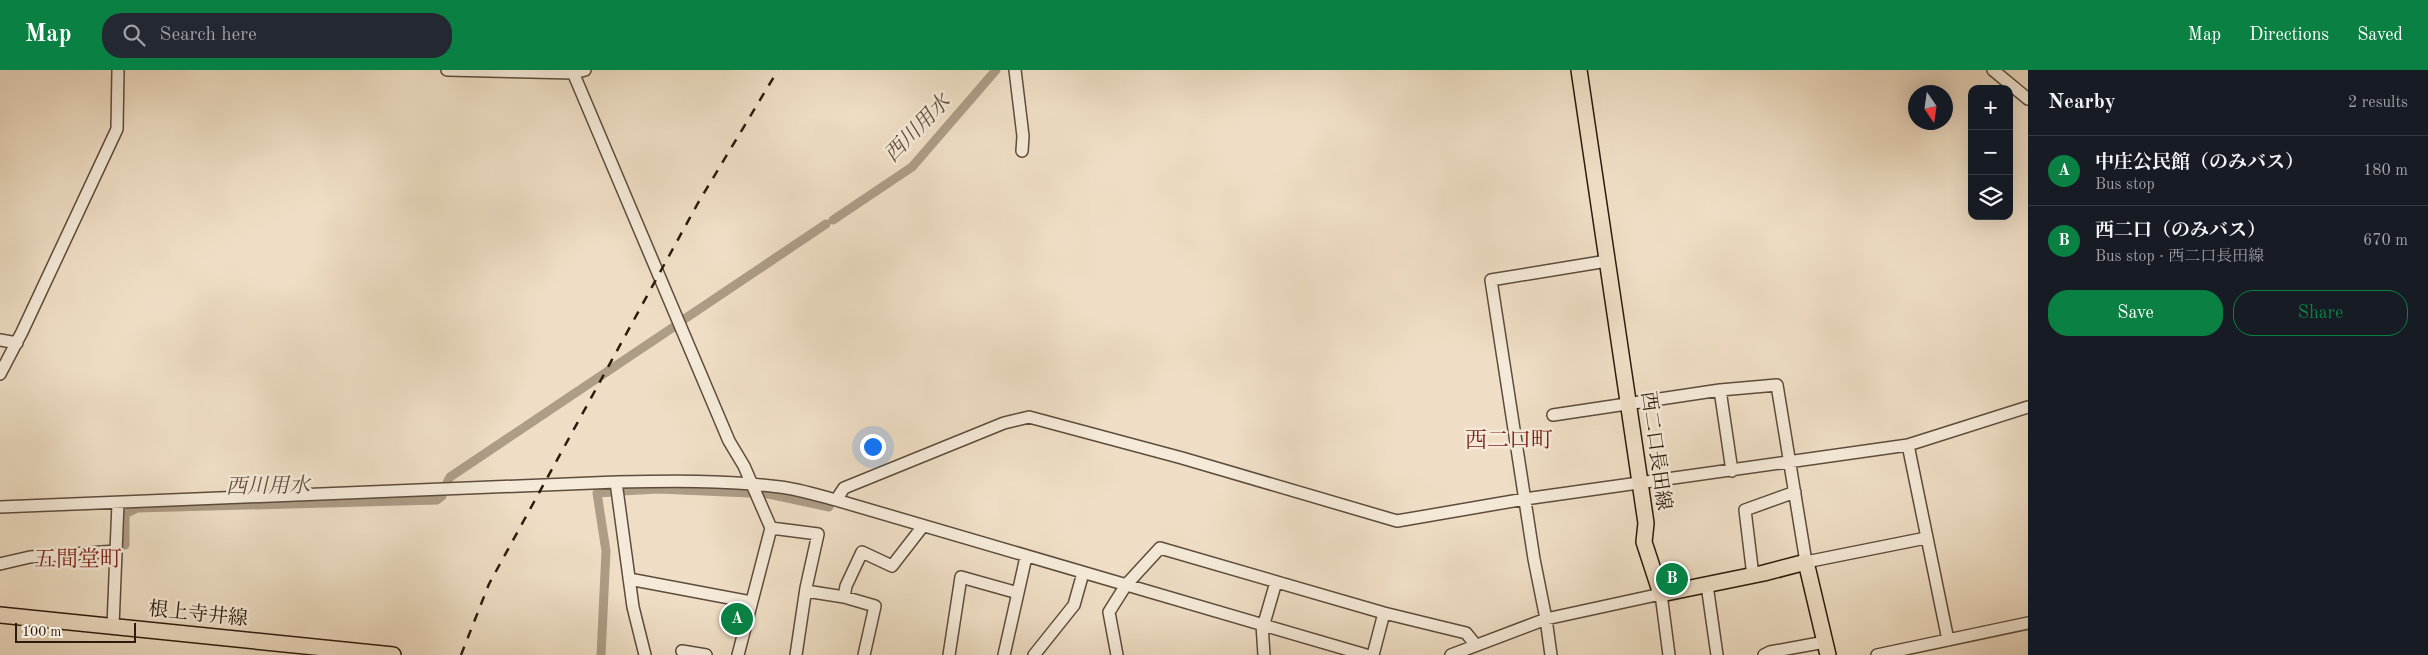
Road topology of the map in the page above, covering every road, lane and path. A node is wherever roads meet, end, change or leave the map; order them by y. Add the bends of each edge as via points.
1 (118, 70) edge
2 (447, 70) edge
3 (586, 70) edge
4 (1015, 70) edge
5 (1583, 70) edge
6 (1992, 70) edge
7 (573, 72) edge
8 (2028, 99) edge
9 (1022, 152) dead end
10 (1608, 261) junction
11 (0, 340) edge
12 (17, 343) junction
13 (0, 374) edge
14 (1720, 390) junction
15 (1628, 404) junction
16 (2028, 406) edge
17 (1553, 415) dead end
18 (1908, 445) junction
19 (1790, 462) junction
20 (1732, 471) junction
21 (616, 482) junction
22 (1640, 483) junction
23 (752, 484) junction
24 (1795, 492) junction
25 (1525, 499) junction
26 (836, 500) junction
27 (118, 503) junction
28 (0, 507) edge
29 (922, 526) junction
30 (771, 528) junction
31 (1926, 538) junction
32 (116, 551) junction
33 (1026, 557) junction
34 (1806, 562) junction
35 (0, 564) edge
36 (1083, 573) junction
37 (1753, 576) junction
38 (629, 579) junction
39 (1276, 582) junction
40 (1126, 585) junction
41 (1707, 585) junction
42 (806, 591) junction
43 (1018, 593) junction
44 (1661, 594) junction
45 (844, 597) junction
46 (751, 602) junction
47 (1384, 613) junction
48 (0, 615) edge
49 (1546, 618) junction
50 (2028, 623) edge
51 (1262, 624) junction
52 (113, 626) junction
53 (1948, 640) junction
54 (1475, 644) junction
55 (1827, 648) edge
56 (682, 650) dead end
57 (393, 655) edge
58 (645, 655) edge
59 (706, 655) edge
60 (738, 655) edge
61 (796, 655) edge
62 (864, 655) edge
63 (949, 655) edge
64 (1004, 655) edge
65 (1034, 655) edge
66 (1116, 655) edge
67 (1264, 655) edge
68 (1366, 655) edge
69 (1373, 655) edge
70 (1451, 655) edge
71 (1551, 655) edge
72 (1669, 655) edge
73 (1717, 655) edge
74 (1764, 655) edge
75 (1877, 655) edge

1 - 12 street via 117,128
2 - 7 street
3 - 7 street
4 - 9 street via 1024,136
5 - 10 main road, 西二口長田線
6 - 8 street
7 - 23 street via 729,441
10 - 15 main road, 西二口長田線
10 - 25 street via 1491,280
11 - 12 street
12 - 13 street
14 - 15 street
14 - 19 street via 1777,385
14 - 20 street
15 - 17 street
15 - 22 main road, 西二口長田線
16 - 18 street
18 - 19 street
18 - 31 street
19 - 20 street
19 - 24 street
20 - 22 street
21 - 23 street
21 - 27 street
21 - 38 street
22 - 25 street
22 - 44 main road, 西二口長田線 via 1646,523 1644,542
23 - 26 street via 782,487
23 - 30 street
24 - 34 street
24 - 37 street via 1745,510
25 - 26 street via 1397,522 1182,458 1029,417 1004,423 844,488
25 - 49 street
26 - 29 street
27 - 28 street
27 - 32 street
29 - 33 street
29 - 45 street via 892,566 862,552
30 - 42 street via 818,534
30 - 46 street
31 - 34 street
31 - 53 street
32 - 35 street via 30,557
32 - 52 street
33 - 36 street
33 - 43 street
34 - 37 main road
34 - 55 main road
36 - 40 street
36 - 65 street via 1074,605
37 - 41 main road
38 - 46 street
38 - 58 street
39 - 40 street via 1160,548
39 - 47 street
39 - 51 street via 1266,620
40 - 51 street
40 - 66 street via 1110,612
41 - 44 main road
41 - 73 street
42 - 45 street
42 - 61 street
43 - 63 street via 961,578
43 - 64 street
44 - 49 street
44 - 72 street
45 - 62 street via 875,606
46 - 60 street
47 - 54 street via 1466,632
47 - 69 street
48 - 52 main road, 根上寺井線
49 - 54 street
49 - 71 street
50 - 53 street
51 - 67 street
51 - 68 street
52 - 57 main road, 根上寺井線
53 - 75 street
54 - 70 street
55 - 74 street
56 - 59 street

